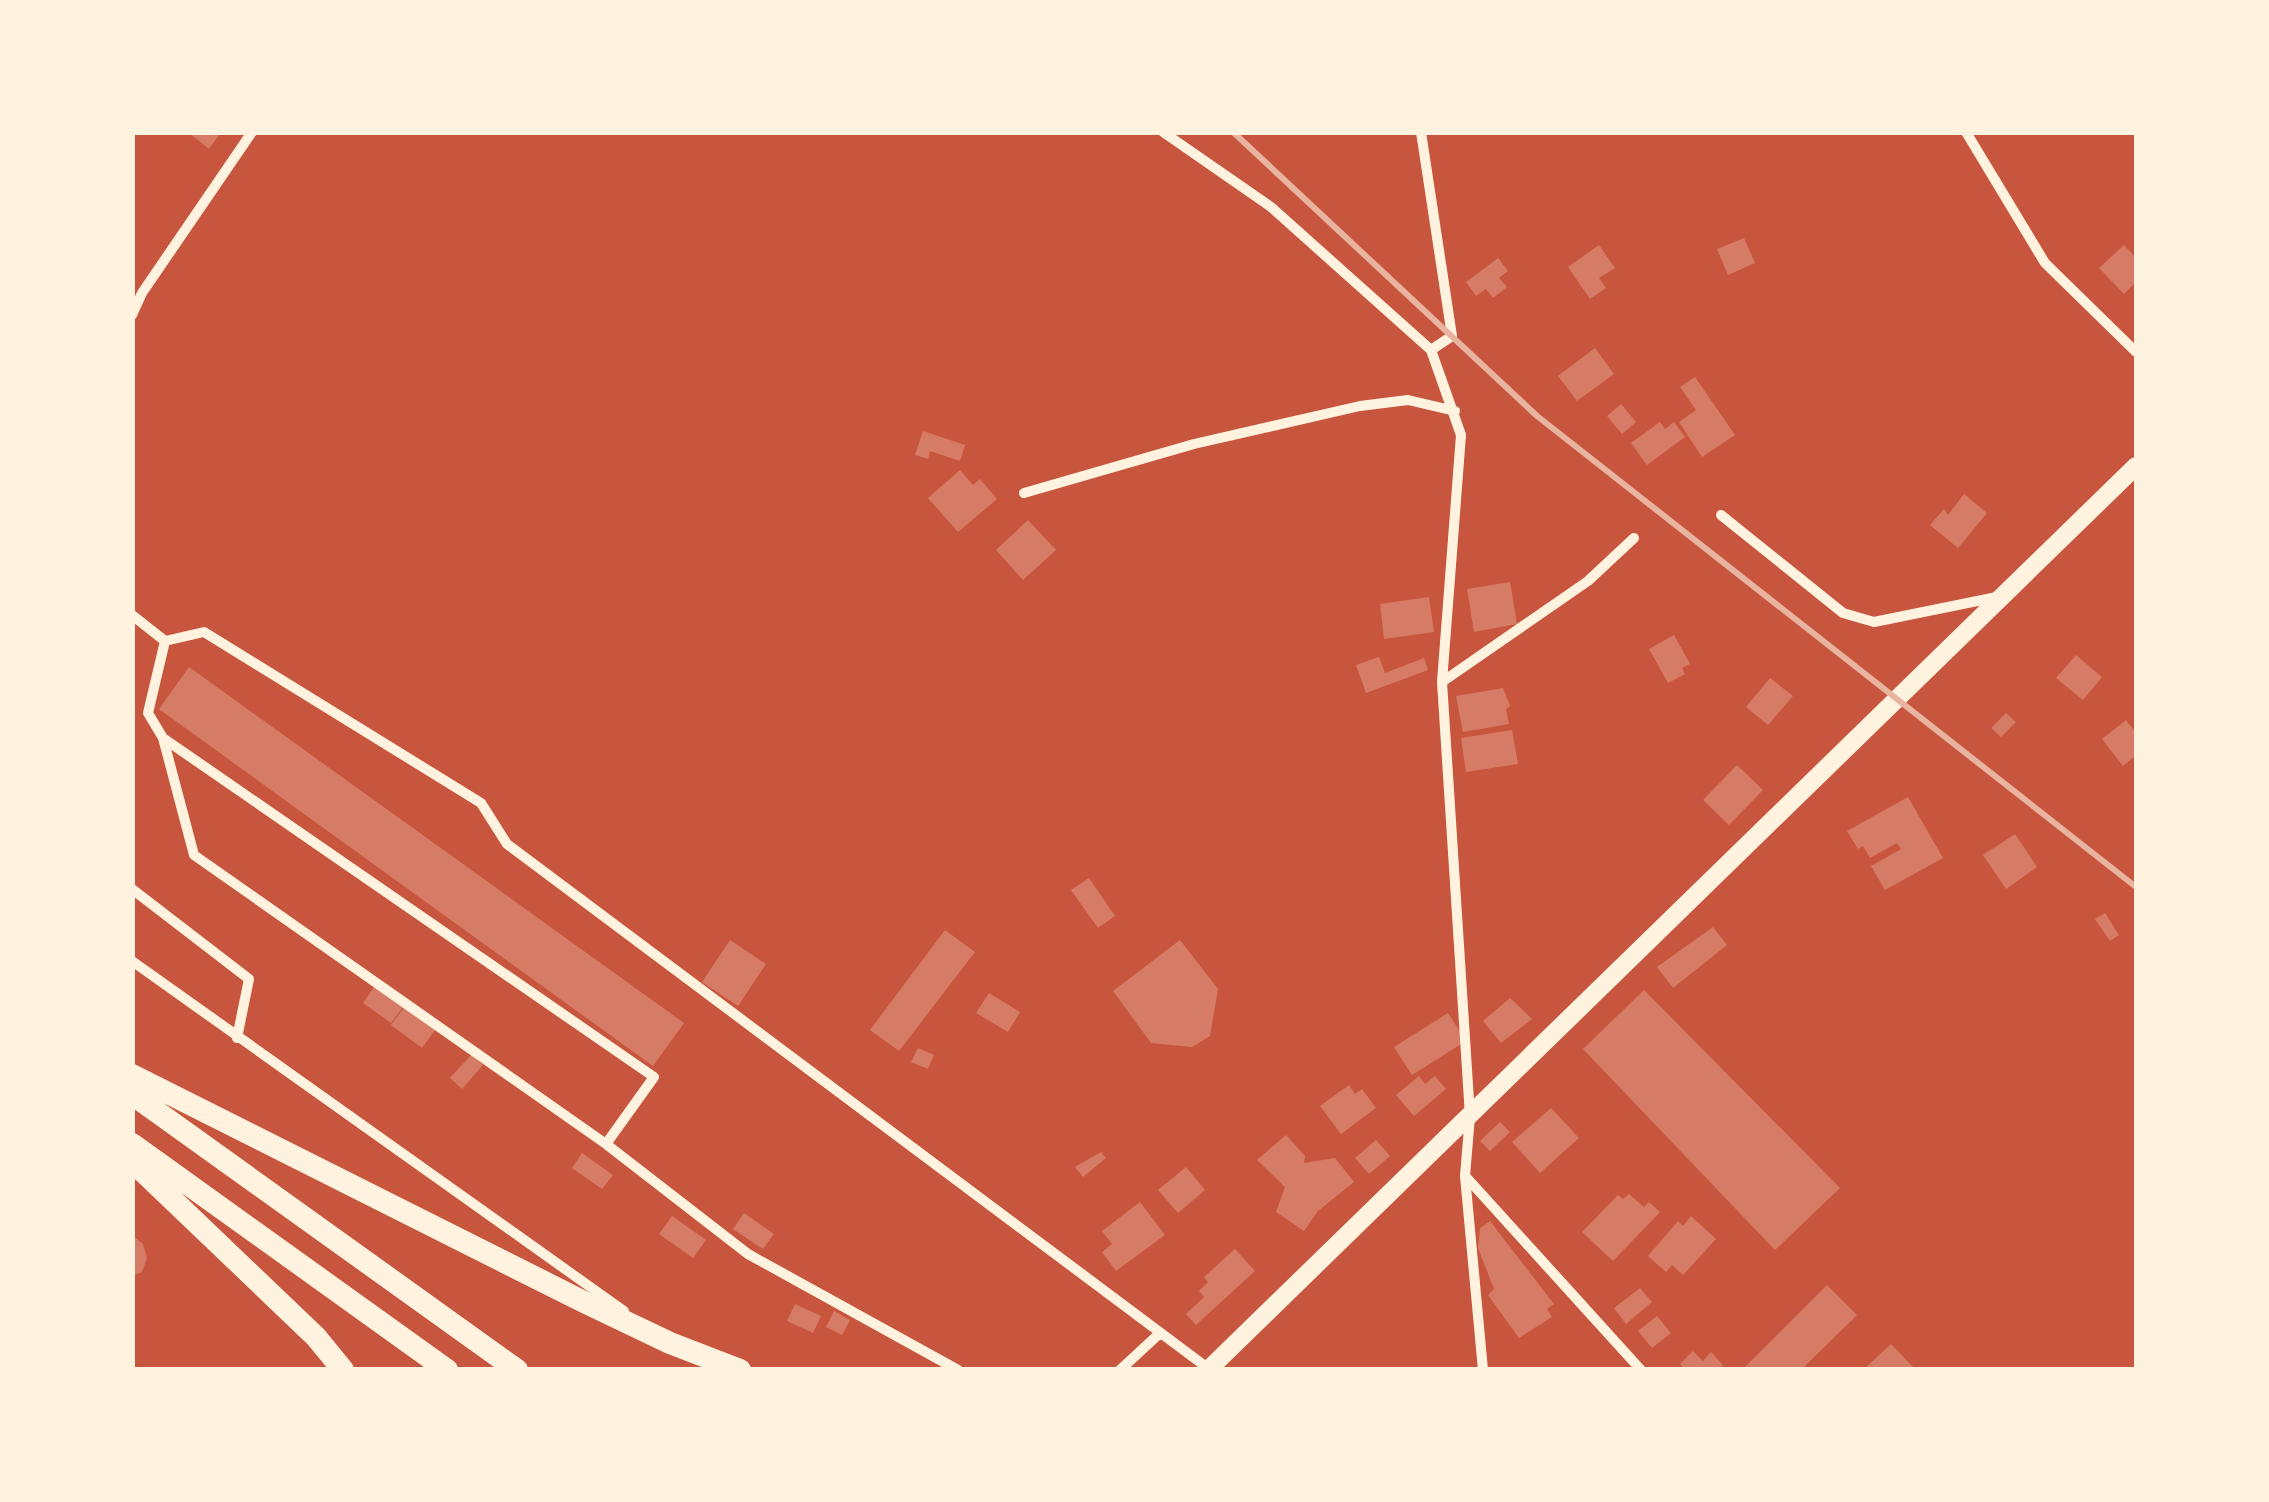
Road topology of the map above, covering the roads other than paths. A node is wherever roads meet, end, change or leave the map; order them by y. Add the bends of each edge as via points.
1 (252, 132) edge
2 (1163, 132) edge
3 (1421, 132) edge
4 (1966, 132) edge
5 (132, 315) edge
6 (1431, 350) junction
7 (2136, 352) edge
8 (1455, 411) junction
9 (2136, 466) edge
10 (1024, 493) dead end
11 (1721, 516) dead end
12 (1634, 538) dead end
13 (2006, 596) junction
14 (132, 616) edge
15 (164, 642) junction
16 (1442, 682) junction
17 (163, 738) junction
18 (132, 888) edge
19 (132, 961) edge
20 (237, 1038) junction
21 (132, 1075) edge
22 (132, 1094) edge
23 (1470, 1116) junction
24 (132, 1144) edge
25 (606, 1144) junction
26 (132, 1160) edge
27 (1465, 1176) junction
28 (1160, 1333) junction
29 (670, 1343) junction
30 (1209, 1369) edge
31 (343, 1370) edge
32 (447, 1370) edge
33 (517, 1370) edge
34 (740, 1370) edge
35 (958, 1370) edge
36 (1120, 1370) edge
37 (1484, 1370) edge
38 (1642, 1370) edge

1 - 5 street
2 - 6 street via 1271,207
3 - 6 street via 1452,336
4 - 7 street via 2045,263
6 - 8 street
8 - 10 street via 1408,400 1360,406
8 - 16 street via 1462,435
9 - 13 main road
11 - 13 street via 1843,612 1874,622
12 - 16 street via 1588,581
13 - 23 main road
14 - 15 street
15 - 17 street via 148,713
15 - 28 street via 204,632 481,803 507,844
16 - 23 street
17 - 25 street via 194,855
17 - 25 street via 654,1077
18 - 20 street via 249,979
19 - 20 street
20 - 29 street
21 - 29 highway
22 - 33 highway
23 - 27 street
23 - 30 main road
24 - 32 highway
25 - 35 street via 748,1254
26 - 31 highway
27 - 37 street
27 - 38 street
28 - 30 street
28 - 36 street
29 - 34 highway

